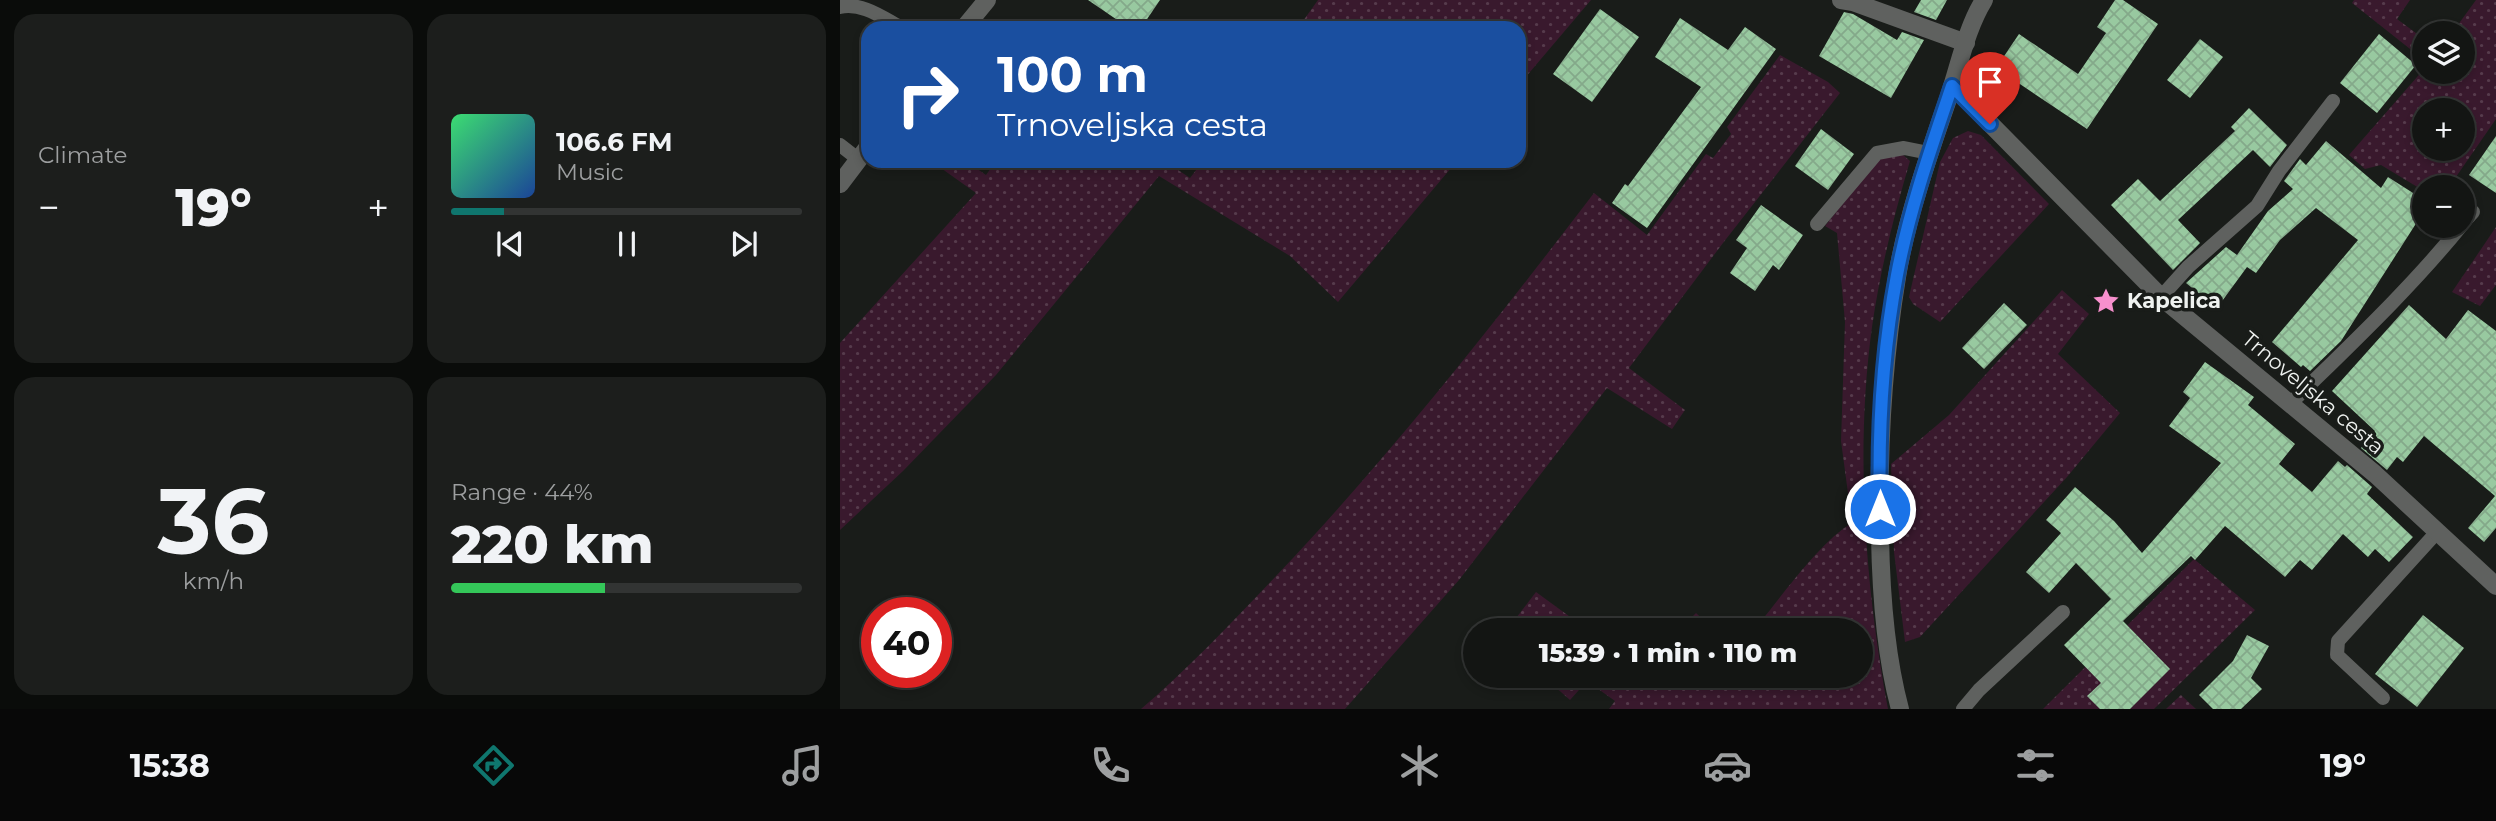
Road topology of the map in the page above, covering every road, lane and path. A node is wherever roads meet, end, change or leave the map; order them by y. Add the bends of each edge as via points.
1 (987, 0) edge
2 (1841, 0) edge
3 (1984, 0) edge
4 (840, 7) edge
5 (888, 21) edge
6 (970, 21) edge
7 (1966, 43) junction
8 (1952, 86) junction
9 (2333, 101) dead end
10 (840, 145) edge
11 (861, 152) edge
12 (1929, 153) junction
13 (861, 156) edge
14 (840, 184) edge
15 (1817, 223) dead end
16 (2451, 238) edge
17 (2161, 297) junction
18 (2290, 404) junction
19 (2437, 532) junction
20 (2496, 585) edge
21 (2063, 612) dead end
22 (2383, 698) dead end
23 (1900, 709) edge
24 (1963, 709) edge

1 - 6 street
2 - 7 street
3 - 7 street
4 - 5 lane via 851,4
7 - 8 street
8 - 12 street
8 - 17 street, Trnoveljska cesta
9 - 17 lane via 2257,206
10 - 11 lane
12 - 15 lane via 1904,148 1877,153
12 - 23 street via 1897,275 1881,408 1881,581
13 - 14 street
16 - 18 lane
17 - 18 street, Trnoveljska cesta
18 - 19 street, Trnoveljska cesta
19 - 20 street, Trnoveljska cesta
19 - 22 lane via 2338,641 2337,655
21 - 24 lane

